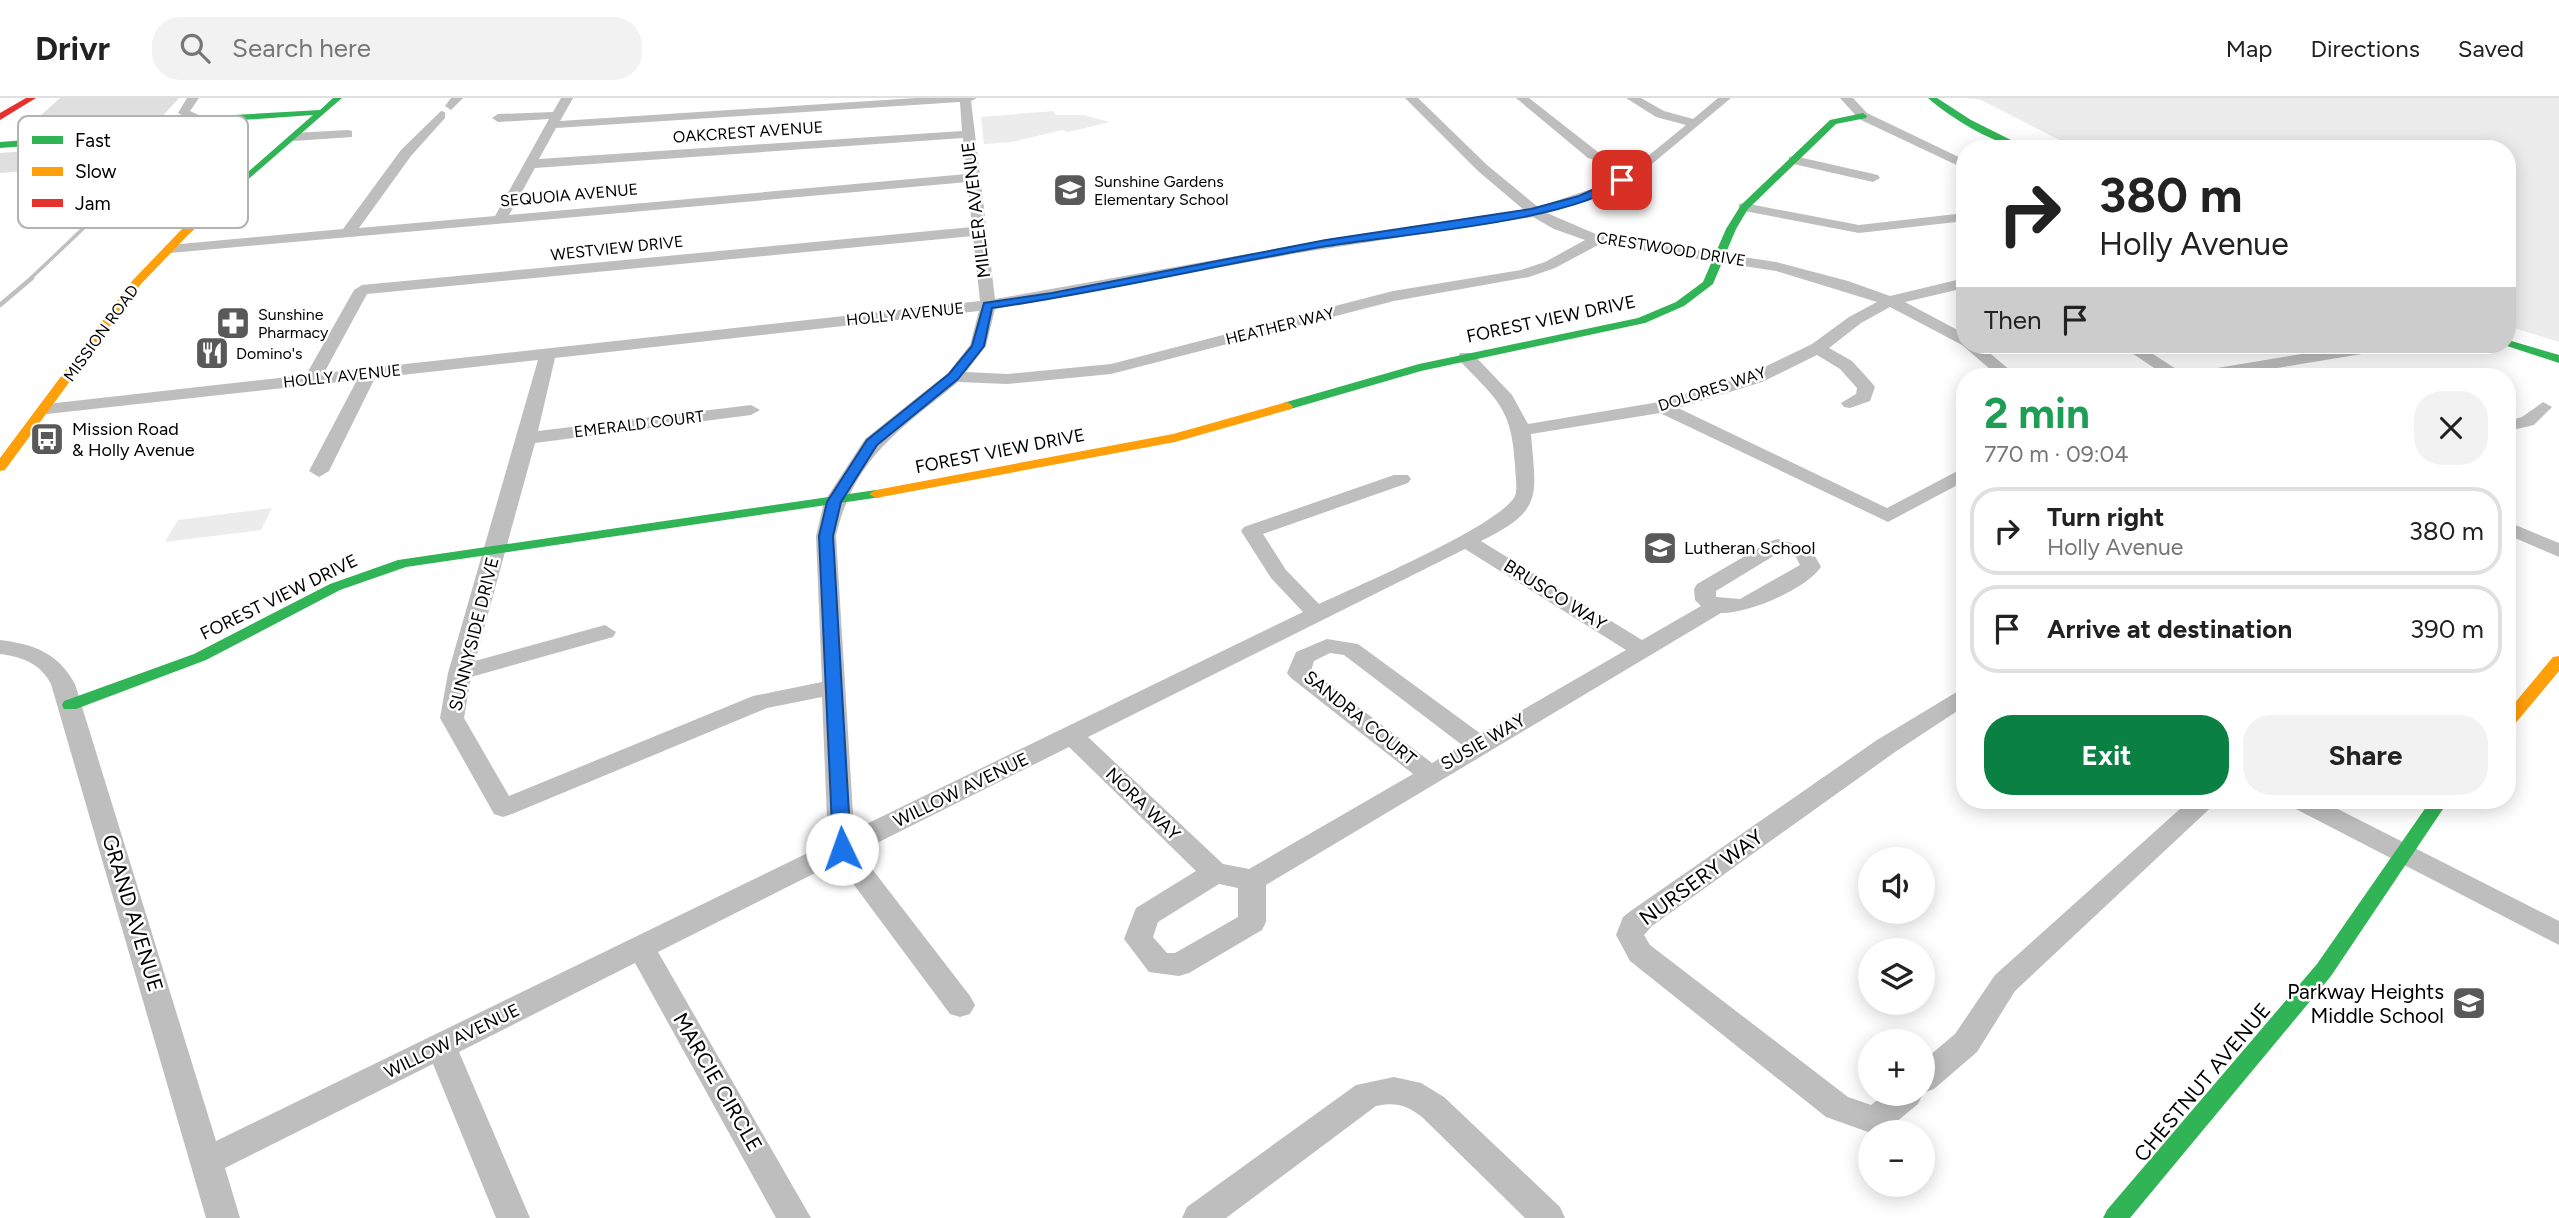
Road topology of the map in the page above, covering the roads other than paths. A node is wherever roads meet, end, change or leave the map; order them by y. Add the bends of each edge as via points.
1 (8, 98) edge
2 (32, 98) edge
3 (193, 98) edge
4 (338, 98) edge
5 (567, 98) edge
6 (965, 98) edge
7 (971, 98) edge
8 (1411, 98) edge
9 (1522, 98) edge
10 (1632, 98) edge
11 (1725, 98) edge
12 (1846, 98) edge
13 (1932, 98) edge
14 (0, 103) edge
15 (450, 106) edge
16 (323, 112) junction
17 (191, 116) edge
18 (1863, 116) junction
19 (0, 117) edge
20 (248, 117) edge
21 (498, 119) dead end
22 (555, 120) junction
23 (1694, 123) junction
24 (359, 125) dead end
25 (348, 134) junction
26 (968, 134) junction
27 (294, 137) junction
28 (2006, 140) edge
29 (18, 144) edge
30 (0, 145) edge
31 (336, 145) dead end
32 (1794, 160) junction
33 (1956, 161) edge
34 (530, 164) junction
35 (1637, 169) junction
36 (248, 178) edge
37 (972, 178) junction
38 (1873, 178) dead end
39 (1744, 207) junction
40 (1531, 212) junction
41 (1956, 218) edge
42 (500, 219) junction
43 (192, 228) edge
44 (978, 231) junction
45 (348, 233) junction
46 (1598, 239) junction
47 (170, 248) junction
48 (1718, 256) junction
49 (1956, 285) edge
50 (1890, 301) junction
51 (988, 305) junction
52 (1956, 335) edge
53 (2516, 346) edge
54 (1818, 348) junction
55 (548, 353) junction
56 (1981, 354) edge
57 (2143, 354) edge
58 (2331, 354) edge
59 (1466, 357) junction
60 (2559, 359) edge
61 (1998, 368) edge
62 (2165, 368) edge
63 (2247, 368) edge
64 (369, 373) junction
65 (954, 377) junction
66 (312, 379) junction
67 (1850, 403) dead end
68 (1662, 407) junction
69 (2543, 407) dead end
70 (47, 408) junction
71 (751, 410) dead end
72 (2516, 424) edge
73 (1522, 430) junction
74 (527, 438) junction
75 (0, 467) edge
76 (319, 471) dead end
77 (1956, 478) edge
78 (1401, 479) dead end
79 (834, 502) junction
80 (2516, 532) edge
81 (1468, 541) junction
82 (2559, 551) edge
83 (494, 552) junction
84 (1715, 607) dead end
85 (1318, 615) junction
86 (605, 632) dead end
87 (0, 647) edge
88 (1642, 650) junction
89 (2559, 661) edge
90 (460, 673) junction
91 (833, 687) junction
92 (1956, 701) edge
93 (70, 705) junction
94 (2516, 712) edge
95 (1072, 736) junction
96 (1479, 745) junction
97 (1430, 774) junction
98 (2196, 809) edge
99 (2316, 809) edge
100 (2434, 809) edge
101 (842, 849) junction
102 (2405, 855) junction
103 (1215, 873) junction
104 (1252, 880) junction
105 (2559, 934) edge
106 (641, 947) junction
107 (960, 1005) dead end
108 (441, 1046) junction
109 (1935, 1070) edge
110 (1893, 1106) edge
111 (207, 1161) junction
112 (223, 1218) edge
113 (513, 1218) edge
114 (794, 1218) edge
115 (1199, 1218) edge
116 (1548, 1218) edge
117 (2115, 1218) edge

1 - 14 street
2 - 19 street
3 - 17 street via 184,108
4 - 16 street, MISSION ROAD
5 - 22 street
6 - 7 street
6 - 22 street
6 - 26 street, MILLER AVENUE
8 - 40 street, CRESTWOOD DRIVE
9 - 35 street via 1593,155
10 - 23 street via 1660,114
11 - 23 street, HOLLY AVENUE
12 - 18 street
13 - 28 street
15 - 45 street via 406,153
16 - 20 street
16 - 27 street, MISSION ROAD
18 - 32 street, FOREST VIEW DRIVE via 1833,122
18 - 33 street
21 - 22 street
22 - 34 street
23 - 35 street, HOLLY AVENUE
24 - 25 street
25 - 27 street
25 - 31 street
26 - 34 street, OAKCREST AVENUE
26 - 37 street, MILLER AVENUE
27 - 36 street, MISSION ROAD
29 - 30 street
32 - 38 street
32 - 39 street, FOREST VIEW DRIVE
34 - 42 street
35 - 40 street, HOLLY AVENUE via 1592,194
37 - 42 street, SEQUOIA AVENUE
37 - 44 street, MILLER AVENUE
39 - 41 street via 1859,229
39 - 48 street, FOREST VIEW DRIVE
40 - 46 street, CRESTWOOD DRIVE
40 - 51 street, HOLLY AVENUE via 1326,243
42 - 45 street, SEQUOIA AVENUE
43 - 47 street, MISSION ROAD
44 - 51 street, MILLER AVENUE
44 - 66 street, WESTVIEW DRIVE via 362,290
45 - 47 street, SEQUOIA AVENUE
46 - 48 street, CRESTWOOD DRIVE
46 - 65 street, HEATHER WAY via 1524,274 1393,296 1111,369 1018,378
47 - 70 street, MISSION ROAD via 118,304
48 - 50 street, CRESTWOOD DRIVE via 1800,273
48 - 59 street, FOREST VIEW DRIVE via 1708,284 1680,304 1641,321
49 - 50 street, DOLORES WAY
50 - 52 street, CRESTWOOD DRIVE
50 - 54 street, DOLORES WAY
51 - 55 street, HOLLY AVENUE
51 - 65 street, MILLER AVENUE via 978,346
53 - 60 street
54 - 67 street via 1846,365 1866,387 1864,397
54 - 68 street, DOLORES WAY via 1756,378
55 - 64 street, HOLLY AVENUE
55 - 74 street, SUNNYSIDE DRIVE
56 - 61 street
57 - 62 street
58 - 63 street
59 - 73 street, WILLOW AVENUE via 1506,400
59 - 79 street, FOREST VIEW DRIVE via 1175,438
64 - 66 street, HOLLY AVENUE
64 - 76 street
65 - 79 street, MILLER AVENUE via 872,443
66 - 70 street, HOLLY AVENUE
68 - 73 street, DOLORES WAY
68 - 77 street via 1888,516
69 - 72 street via 2528,421
70 - 75 street, MISSION ROAD
71 - 74 street, EMERALD COURT
73 - 81 street, WILLOW AVENUE via 1526,494 1516,510
74 - 83 street, SUNNYSIDE DRIVE
78 - 85 street via 1251,531 1278,574
79 - 83 street, FOREST VIEW DRIVE
79 - 91 street, MILLER AVENUE via 826,536
80 - 82 street
81 - 85 street, WILLOW AVENUE
81 - 88 street, BRUSCO WAY
83 - 90 street, SUNNYSIDE DRIVE
83 - 93 street, FOREST VIEW DRIVE via 403,563 370,573 201,657
84 - 88 street, SUSIE WAY
85 - 95 street, WILLOW AVENUE
86 - 90 street
87 - 93 street, GRAND AVENUE via 28,652 51,664
88 - 96 street, SUSIE WAY
89 - 94 street
90 - 91 street, SUNNYSIDE DRIVE via 452,718 503,808 761,701
91 - 101 street, MILLER AVENUE
92 - 110 street, NURSERY WAY via 1642,918 1630,935 1640,953 1837,1107 1876,1121
93 - 111 street, GRAND AVENUE
95 - 101 street, WILLOW AVENUE
95 - 103 street, NORA WAY
96 - 97 street, SUSIE WAY
96 - 97 street, SANDRA COURT via 1350,649 1327,646 1304,657 1299,673
97 - 104 street, SUSIE WAY
98 - 109 street via 2005,983 1966,1043
99 - 102 street
100 - 102 street, CHESTNUT AVENUE
101 - 106 street, WILLOW AVENUE
101 - 107 street
102 - 105 street
102 - 117 street, CHESTNUT AVENUE via 2324,970
103 - 104 street
103 - 104 street via 1146,916 1138,939 1159,964 1179,965 1252,922
106 - 108 street, WILLOW AVENUE
106 - 114 street, MARCIE CIRCLE
108 - 111 street, WILLOW AVENUE
108 - 113 street
111 - 112 street, GRAND AVENUE
115 - 116 street via 1367,1096 1387,1089 1419,1096 1433,1107

